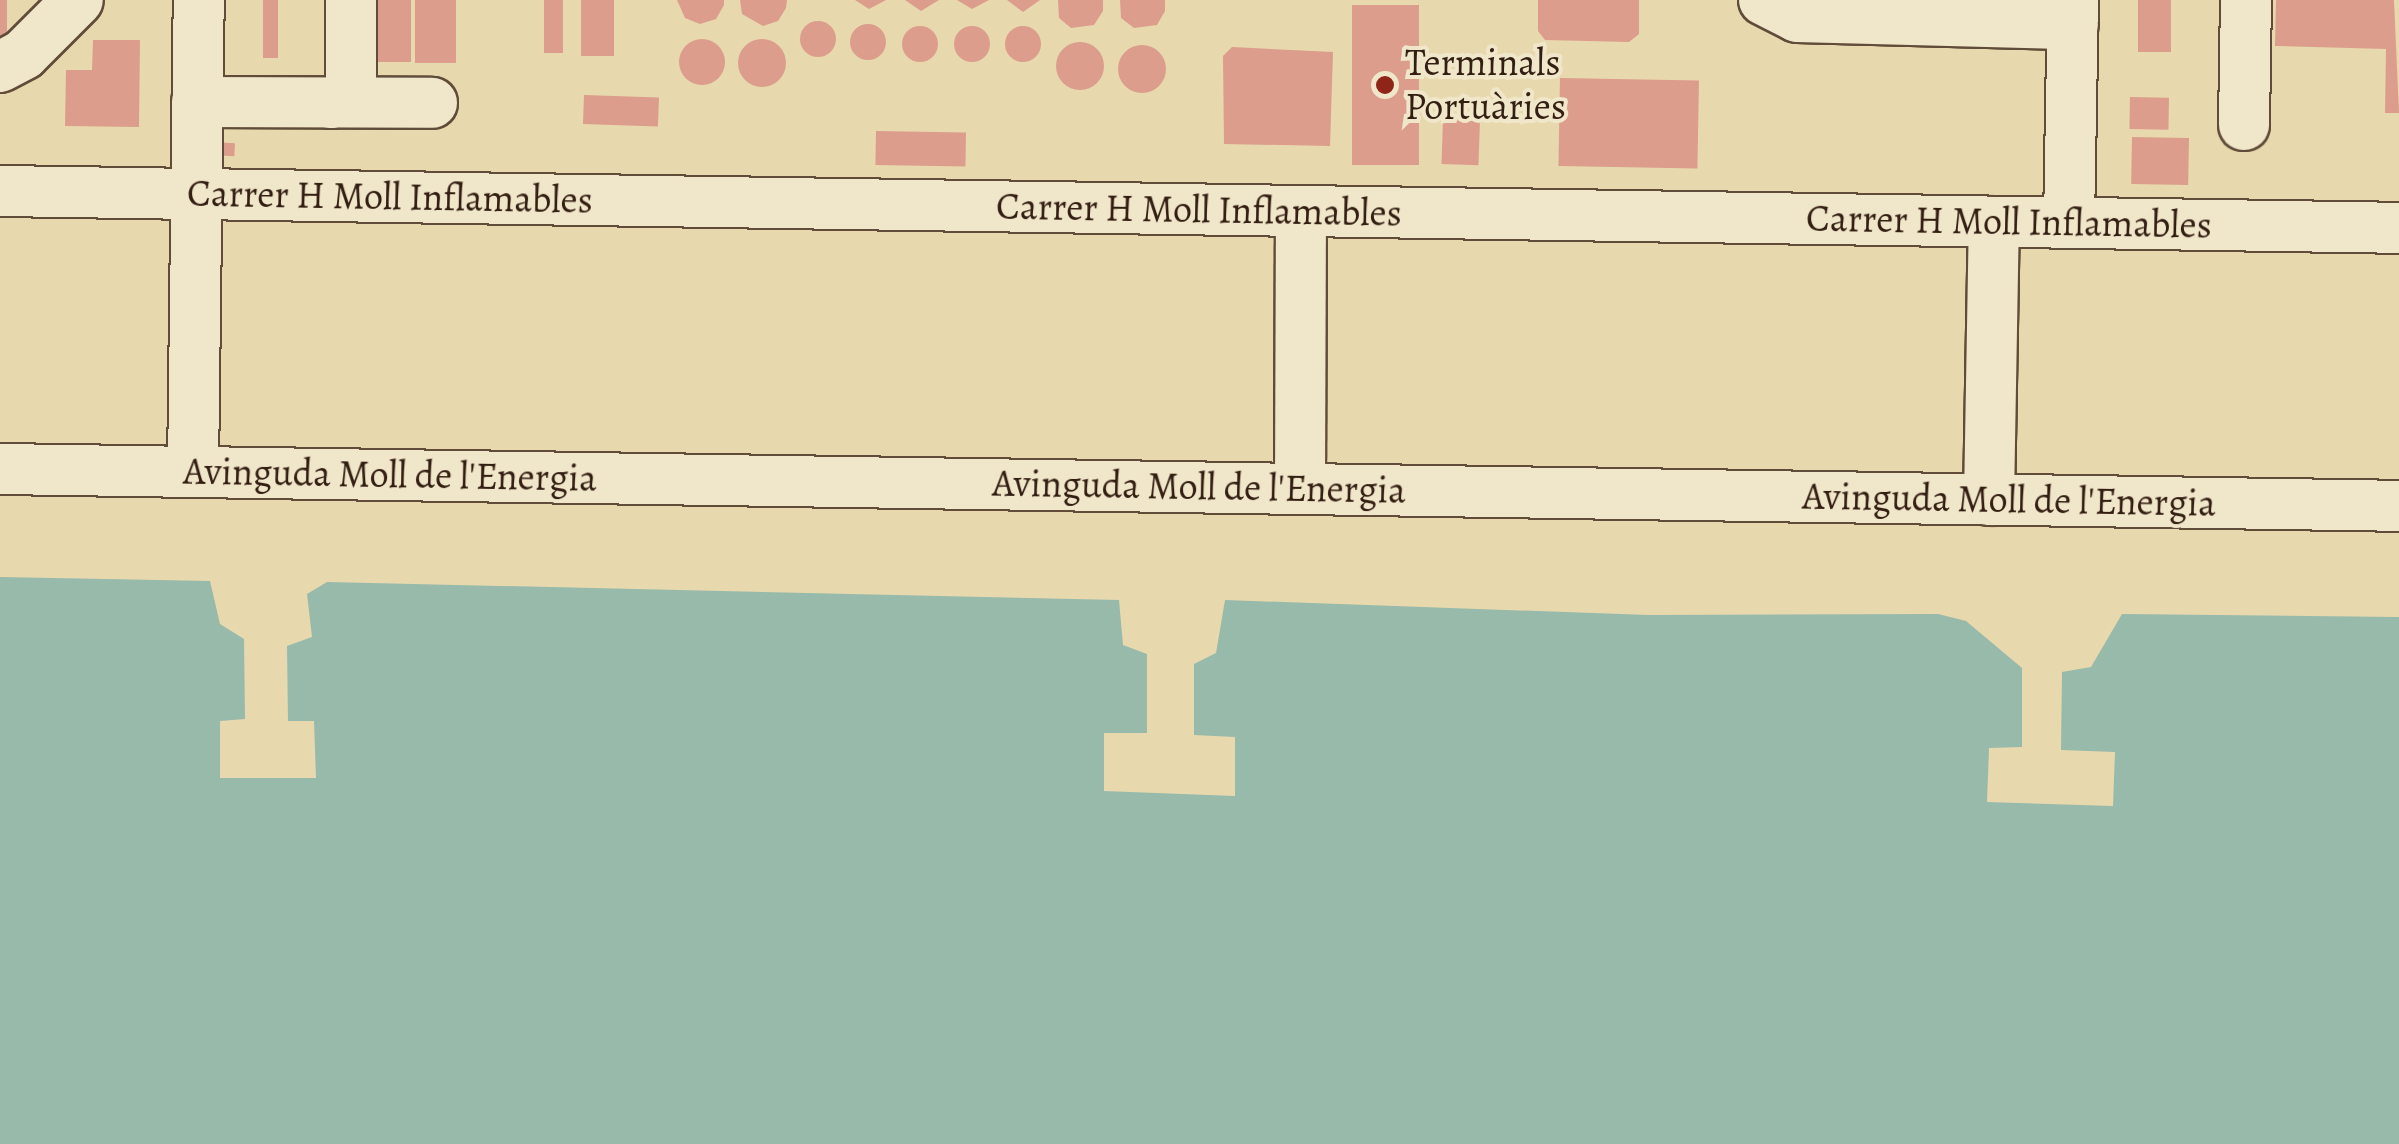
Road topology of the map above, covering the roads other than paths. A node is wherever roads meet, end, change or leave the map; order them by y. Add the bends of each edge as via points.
1 (78, 0) edge
2 (199, 0) edge
3 (351, 0) edge
4 (1764, 0) edge
5 (2246, 0) edge
6 (2073, 12) edge
7 (0, 68) edge
8 (197, 102) junction
9 (331, 103) junction
10 (432, 103) dead end
11 (2244, 125) dead end
12 (0, 191) edge
13 (198, 194) junction
14 (1301, 212) junction
15 (1994, 222) junction
16 (2070, 223) junction
17 (2399, 228) edge
18 (0, 468) edge
19 (193, 472) junction
20 (1300, 489) junction
21 (1989, 500) junction
22 (2399, 506) edge

1 - 7 street via 24,54
2 - 8 street
3 - 9 street via 350,87
4 - 6 street via 1797,17
5 - 11 street
6 - 16 street
8 - 9 street
8 - 13 street
9 - 10 street
12 - 13 street, Carrer H Moll Inflamables
13 - 14 street, Carrer H Moll Inflamables
13 - 19 street
14 - 15 street, Carrer H Moll Inflamables
14 - 20 street
15 - 16 street, Carrer H Moll Inflamables
15 - 21 street
16 - 17 street, Carrer H Moll Inflamables
18 - 19 street, Avinguda Moll de l'Energia
19 - 20 street, Avinguda Moll de l'Energia
20 - 21 street, Avinguda Moll de l'Energia
21 - 22 street, Avinguda Moll de l'Energia

